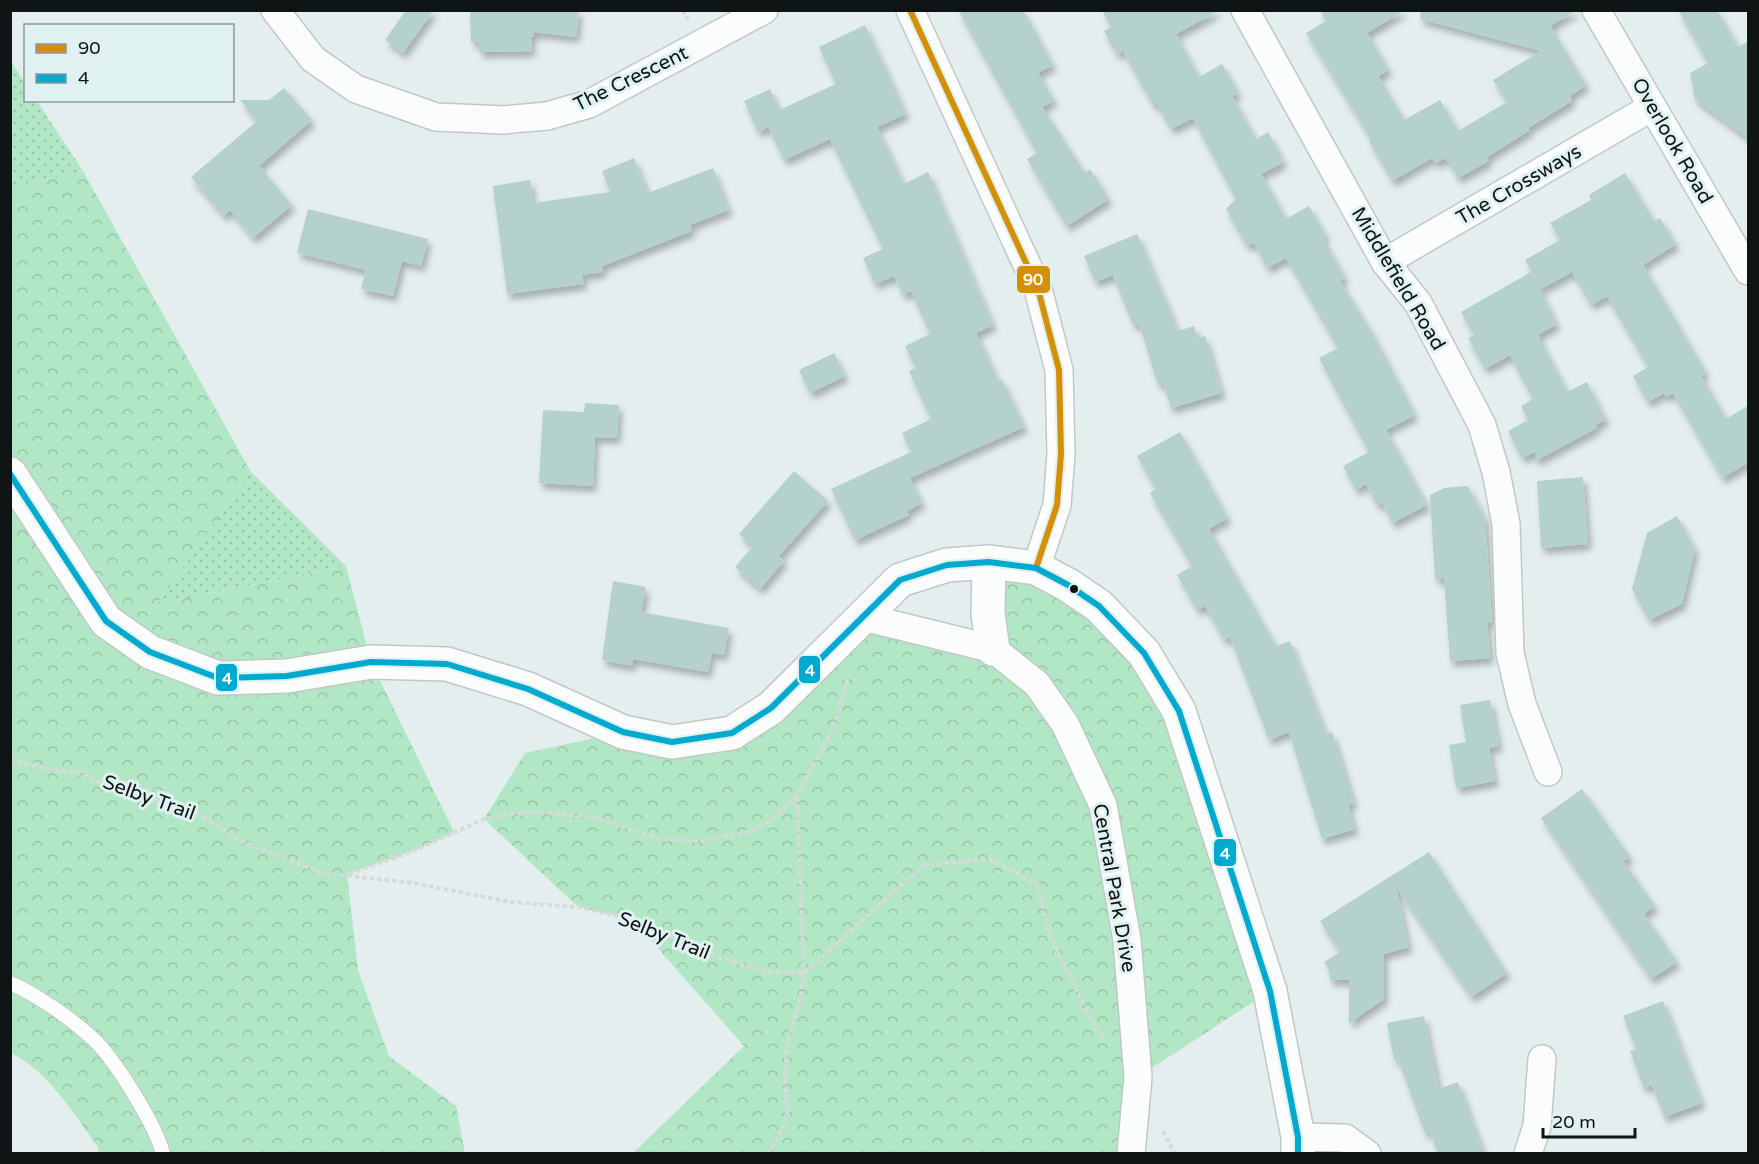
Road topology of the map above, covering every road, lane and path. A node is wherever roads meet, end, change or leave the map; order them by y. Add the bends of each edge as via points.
1 (275, 10) edge
2 (764, 10) edge
3 (910, 10) edge
4 (1245, 10) edge
5 (1596, 10) edge
6 (1652, 107) junction
7 (1385, 262) junction
8 (1749, 271) edge
9 (10, 474) edge
10 (989, 562) junction
11 (1036, 568) junction
12 (863, 617) junction
13 (993, 650) junction
14 (849, 671) dead end
15 (10, 760) edge
16 (1548, 772) dead end
17 (797, 796) junction
18 (347, 874) junction
19 (804, 973) junction
20 (10, 983) edge
21 (1542, 1059) dead end
22 (1138, 1077) junction
23 (1298, 1145) edge
24 (163, 1154) edge
25 (767, 1154) edge
26 (1131, 1154) edge
27 (1367, 1154) edge
28 (1528, 1154) edge

1 - 2 street, The Crescent via 313,59 356,88 436,117 502,120 547,116 589,104
3 - 11 street via 1038,289 1059,370 1061,454 1057,505
4 - 7 street, Middlefield Road
5 - 6 street, Overlook Road
6 - 7 street, The Crossways
6 - 8 street, Overlook Road
7 - 16 street, Middlefield Road via 1418,303 1482,425 1506,524 1510,653 1522,704
9 - 12 street via 106,621 150,652 218,678 287,676 371,662 447,664 528,689 623,732 672,742 732,733 771,708
10 - 11 street
10 - 12 street via 947,565 900,580
10 - 13 street via 988,614
11 - 23 street via 1099,606 1144,653 1179,711 1270,991
12 - 13 street, Central Park Drive
13 - 22 street, Central Park Drive via 1037,684 1065,724 1103,805 1126,940
14 - 17 path via 835,725
15 - 18 path, Selby Trail via 75,772 132,795 187,808 246,843 322,873
17 - 18 path via 770,821 750,832 702,841 658,839 594,817 538,812 484,819 416,850
17 - 19 path
18 - 19 path, Selby Trail via 512,902 578,907 632,919 720,958 753,968
19 - 22 path via 924,865 990,859 1038,885 1050,936 1093,1024
19 - 25 path via 787,1044 788,1109 782,1131
20 - 24 lane via 25,989 92,1037 131,1089 160,1139
21 - 28 street via 1538,1126
22 - 26 street, Central Park Drive
23 - 27 street via 1345,1138

